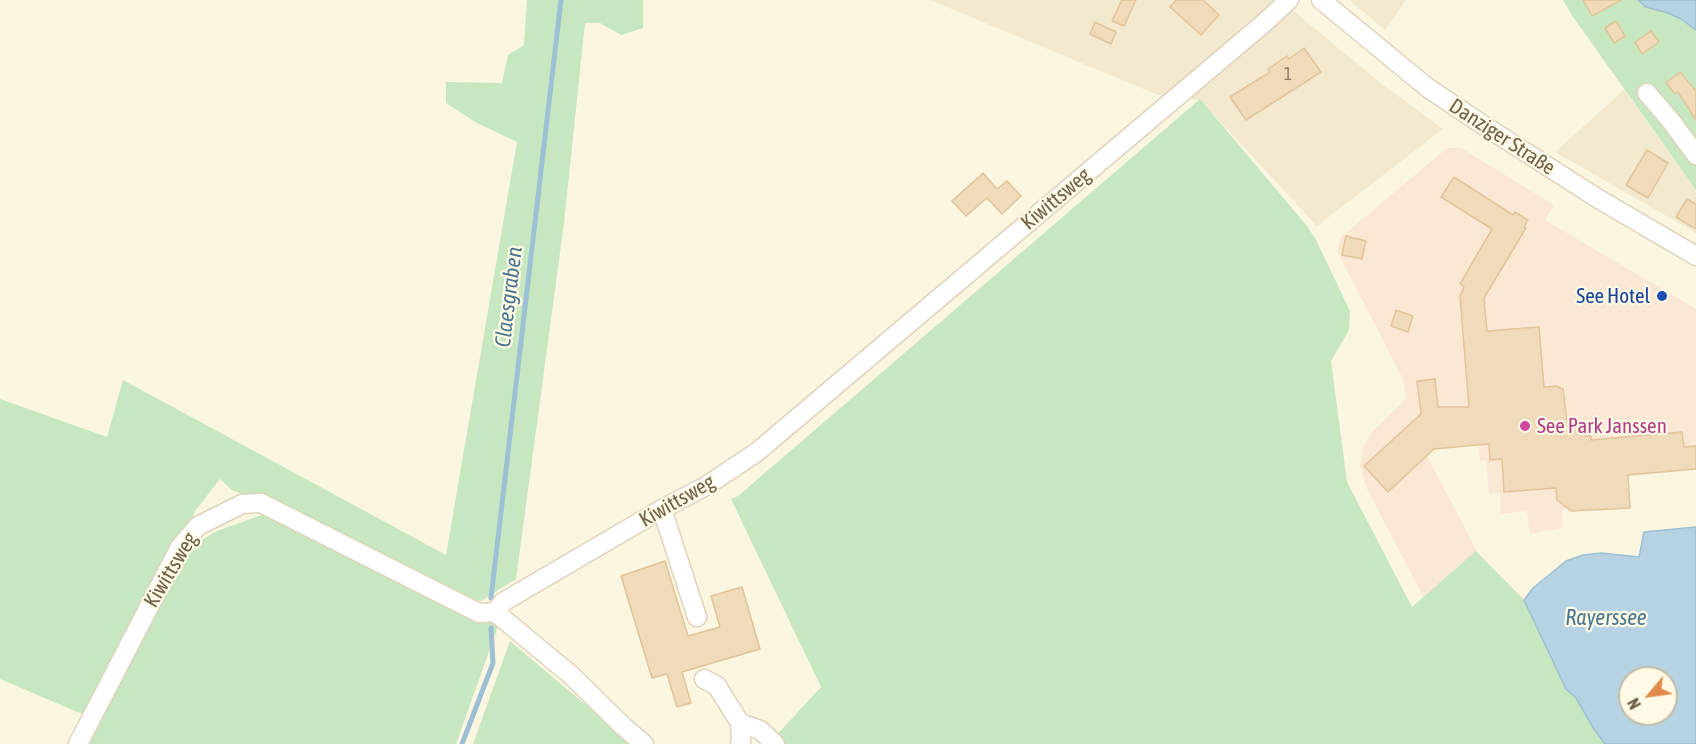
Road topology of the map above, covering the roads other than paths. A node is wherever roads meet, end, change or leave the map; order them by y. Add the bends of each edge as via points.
1 (1288, 0) edge
2 (1321, 0) edge
3 (1647, 93) dead end
4 (1696, 154) edge
5 (1696, 256) edge
6 (662, 509) junction
7 (495, 612) junction
8 (697, 617) dead end
9 (704, 679) dead end
10 (740, 723) junction
11 (78, 744) edge
12 (644, 744) edge
13 (740, 744) edge
14 (775, 744) edge

1 - 6 street, Kiwittsweg via 757,452
2 - 5 street, Danziger Straße via 1428,88 1471,118
3 - 4 street
6 - 7 street, Kiwittsweg via 503,602
6 - 8 street
7 - 11 street, Kiwittsweg via 479,613 261,503 242,504 198,526 180,547
7 - 12 street via 572,676
9 - 10 street via 717,686
10 - 13 street
10 - 14 street via 760,730

